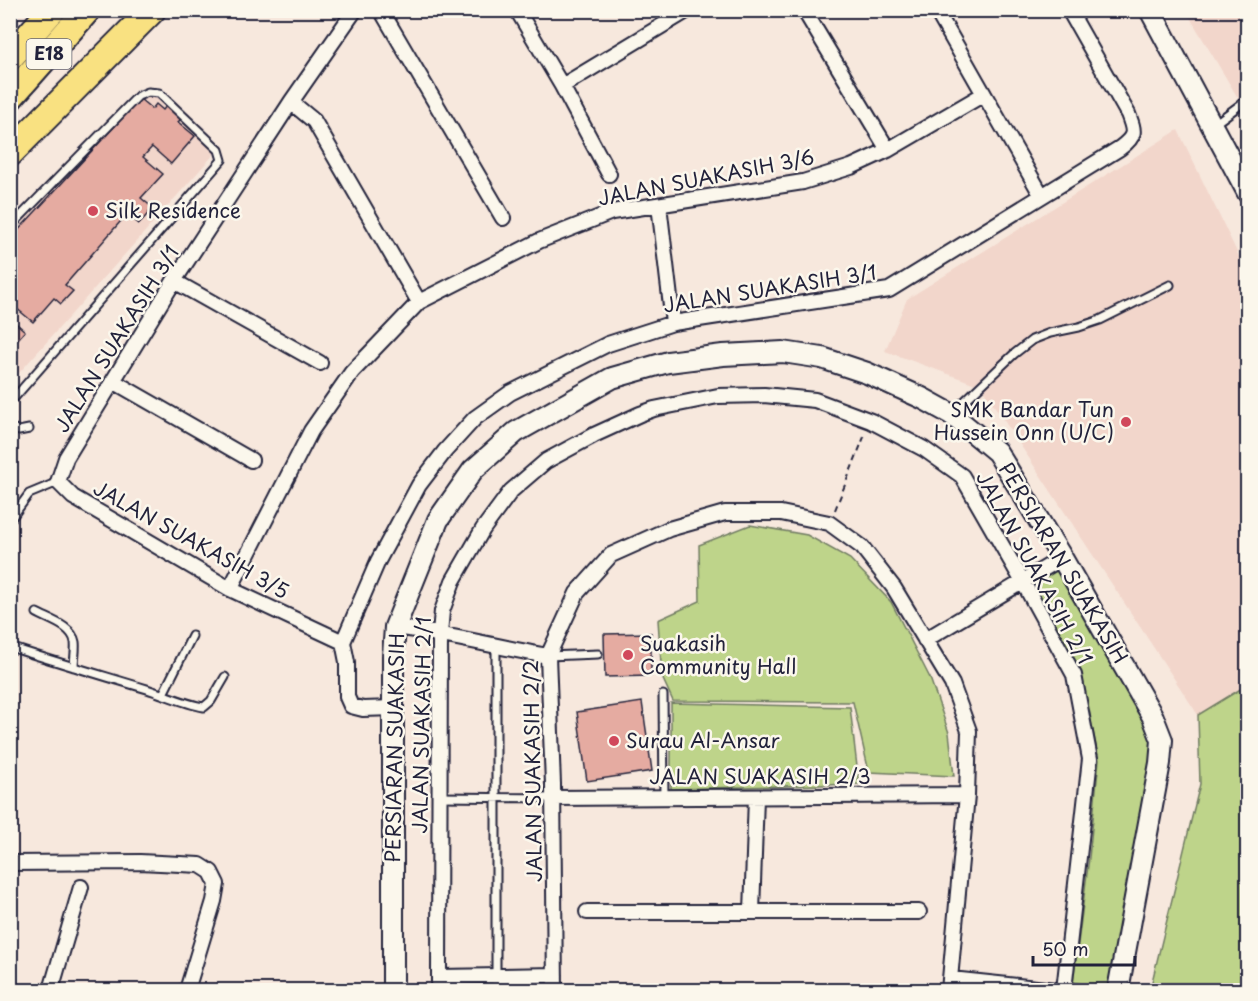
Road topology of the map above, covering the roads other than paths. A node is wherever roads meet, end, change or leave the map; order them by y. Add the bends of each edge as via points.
1 (52, 10) edge
2 (87, 10) edge
3 (152, 10) edge
4 (355, 10) edge
5 (381, 10) edge
6 (517, 10) edge
7 (688, 10) edge
8 (804, 10) edge
9 (936, 10) edge
10 (1069, 10) edge
11 (1150, 10) edge
12 (10, 57) edge
13 (562, 86) junction
14 (984, 94) junction
15 (10, 97) edge
16 (1248, 99) edge
17 (291, 102) junction
18 (1212, 126) junction
19 (888, 150) junction
20 (10, 153) edge
21 (609, 174) dead end
22 (1248, 193) edge
23 (1042, 196) junction
24 (659, 205) junction
25 (503, 218) dead end
26 (10, 228) edge
27 (174, 280) junction
28 (1170, 285) dead end
29 (419, 302) junction
30 (673, 323) junction
31 (320, 363) dead end
32 (113, 381) junction
33 (10, 400) edge
34 (951, 414) junction
35 (10, 427) edge
36 (29, 429) dead end
37 (251, 460) dead end
38 (58, 482) junction
39 (10, 520) edge
40 (1062, 558) junction
41 (1023, 582) junction
42 (230, 588) junction
43 (38, 613) dead end
44 (395, 627) junction
45 (440, 633) junction
46 (192, 636) dead end
47 (926, 640) junction
48 (343, 642) junction
49 (10, 646) edge
50 (496, 646) junction
51 (598, 654) dead end
52 (548, 656) junction
53 (74, 667) junction
54 (225, 677) dead end
55 (163, 694) junction
56 (663, 695) dead end
57 (393, 708) junction
58 (967, 795) junction
59 (439, 797) junction
60 (496, 797) junction
61 (664, 797) junction
62 (756, 797) junction
63 (552, 798) junction
64 (10, 862) edge
65 (81, 887) dead end
66 (587, 912) dead end
67 (752, 912) junction
68 (919, 912) dead end
69 (555, 975) junction
70 (496, 983) edge
71 (439, 984) edge
72 (950, 985) edge
73 (51, 990) edge
74 (187, 990) edge
75 (393, 990) edge
76 (555, 990) edge
77 (1056, 990) edge
78 (1064, 990) edge
79 (1118, 990) edge

1 - 12 highway, E18
2 - 15 highway, E18
3 - 20 highway
4 - 17 street, JALAN SUAKASIH 3/1
5 - 25 street
6 - 13 street
7 - 13 street
8 - 19 street
9 - 14 street
10 - 23 street, JALAN SUAKASIH 3/1 via 1134,129 1131,140
11 - 18 street
13 - 21 street
14 - 19 street, JALAN SUAKASIH 3/6
14 - 23 street
16 - 18 lane
17 - 27 street, JALAN SUAKASIH 3/1
17 - 29 street via 314,121
18 - 22 street
19 - 24 street, JALAN SUAKASIH 3/6 via 803,182
23 - 30 street, JALAN SUAKASIH 3/1 via 890,290
24 - 29 street, JALAN SUAKASIH 3/6 via 612,212 539,241
24 - 30 street
26 - 33 lane via 138,96 148,92 159,93 219,150 222,160
27 - 31 street
27 - 32 street, JALAN SUAKASIH 3/1
28 - 34 lane via 1100,320 1032,340
29 - 42 street, JALAN SUAKASIH 3/6 via 352,372 311,431
30 - 48 street, JALAN SUAKASIH 3/1 via 608,344 510,393 475,418 419,485 378,561
32 - 37 street
32 - 38 street, JALAN SUAKASIH 3/1 via 66,458
34 - 40 street, PERSIARAN SUAKASIH via 997,452
34 - 44 street, PERSIARAN SUAKASIH via 867,373 822,358 783,352 668,362 612,378 516,432 473,470 438,520
35 - 36 lane via 19,431
38 - 39 lane via 29,494
38 - 42 street, JALAN SUAKASIH 3/5 via 73,497
40 - 41 street
40 - 79 street, PERSIARAN SUAKASIH via 1153,717 1162,740
41 - 45 street, JALAN SUAKASIH 2/1 via 962,476 924,449 871,421 815,400 718,396 654,409 546,461 511,491 483,529 453,581 442,611
41 - 47 street
41 - 78 street, JALAN SUAKASIH 2/1 via 1074,675 1090,759
42 - 48 street, JALAN SUAKASIH 3/5
43 - 53 lane via 71,633 75,642
44 - 45 street
44 - 57 street, PERSIARAN SUAKASIH
45 - 50 street
45 - 59 street, JALAN SUAKASIH 2/1
46 - 55 lane
47 - 52 street, JALAN SUAKASIH 2/2 via 894,588 862,547 829,524 781,513 725,513 669,529 611,555 577,593
47 - 58 street, JALAN SUAKASIH 2/2 via 952,684 969,730
48 - 57 street via 351,706
49 - 53 lane
50 - 52 street
50 - 60 lane
51 - 52 lane
52 - 63 street, JALAN SUAKASIH 2/2
53 - 55 lane
54 - 55 lane via 204,707
56 - 61 lane
57 - 75 street, PERSIARAN SUAKASIH
58 - 62 street, JALAN SUAKASIH 2/3
58 - 72 street, JALAN SUAKASIH 2/2
59 - 60 lane
59 - 71 street, JALAN SUAKASIH 2/1
60 - 63 lane
60 - 70 lane
61 - 62 street, JALAN SUAKASIH 2/3
61 - 63 street, JALAN SUAKASIH 2/3
62 - 67 street
63 - 69 street, JALAN SUAKASIH 2/2
64 - 74 street via 140,862 200,865 211,872 217,884 214,902
65 - 73 street
66 - 67 street
67 - 68 street
69 - 70 street, JALAN SUAKASIH 2/1
69 - 76 street, JALAN SUAKASIH 2/2
70 - 71 street, JALAN SUAKASIH 2/1
72 - 77 street

